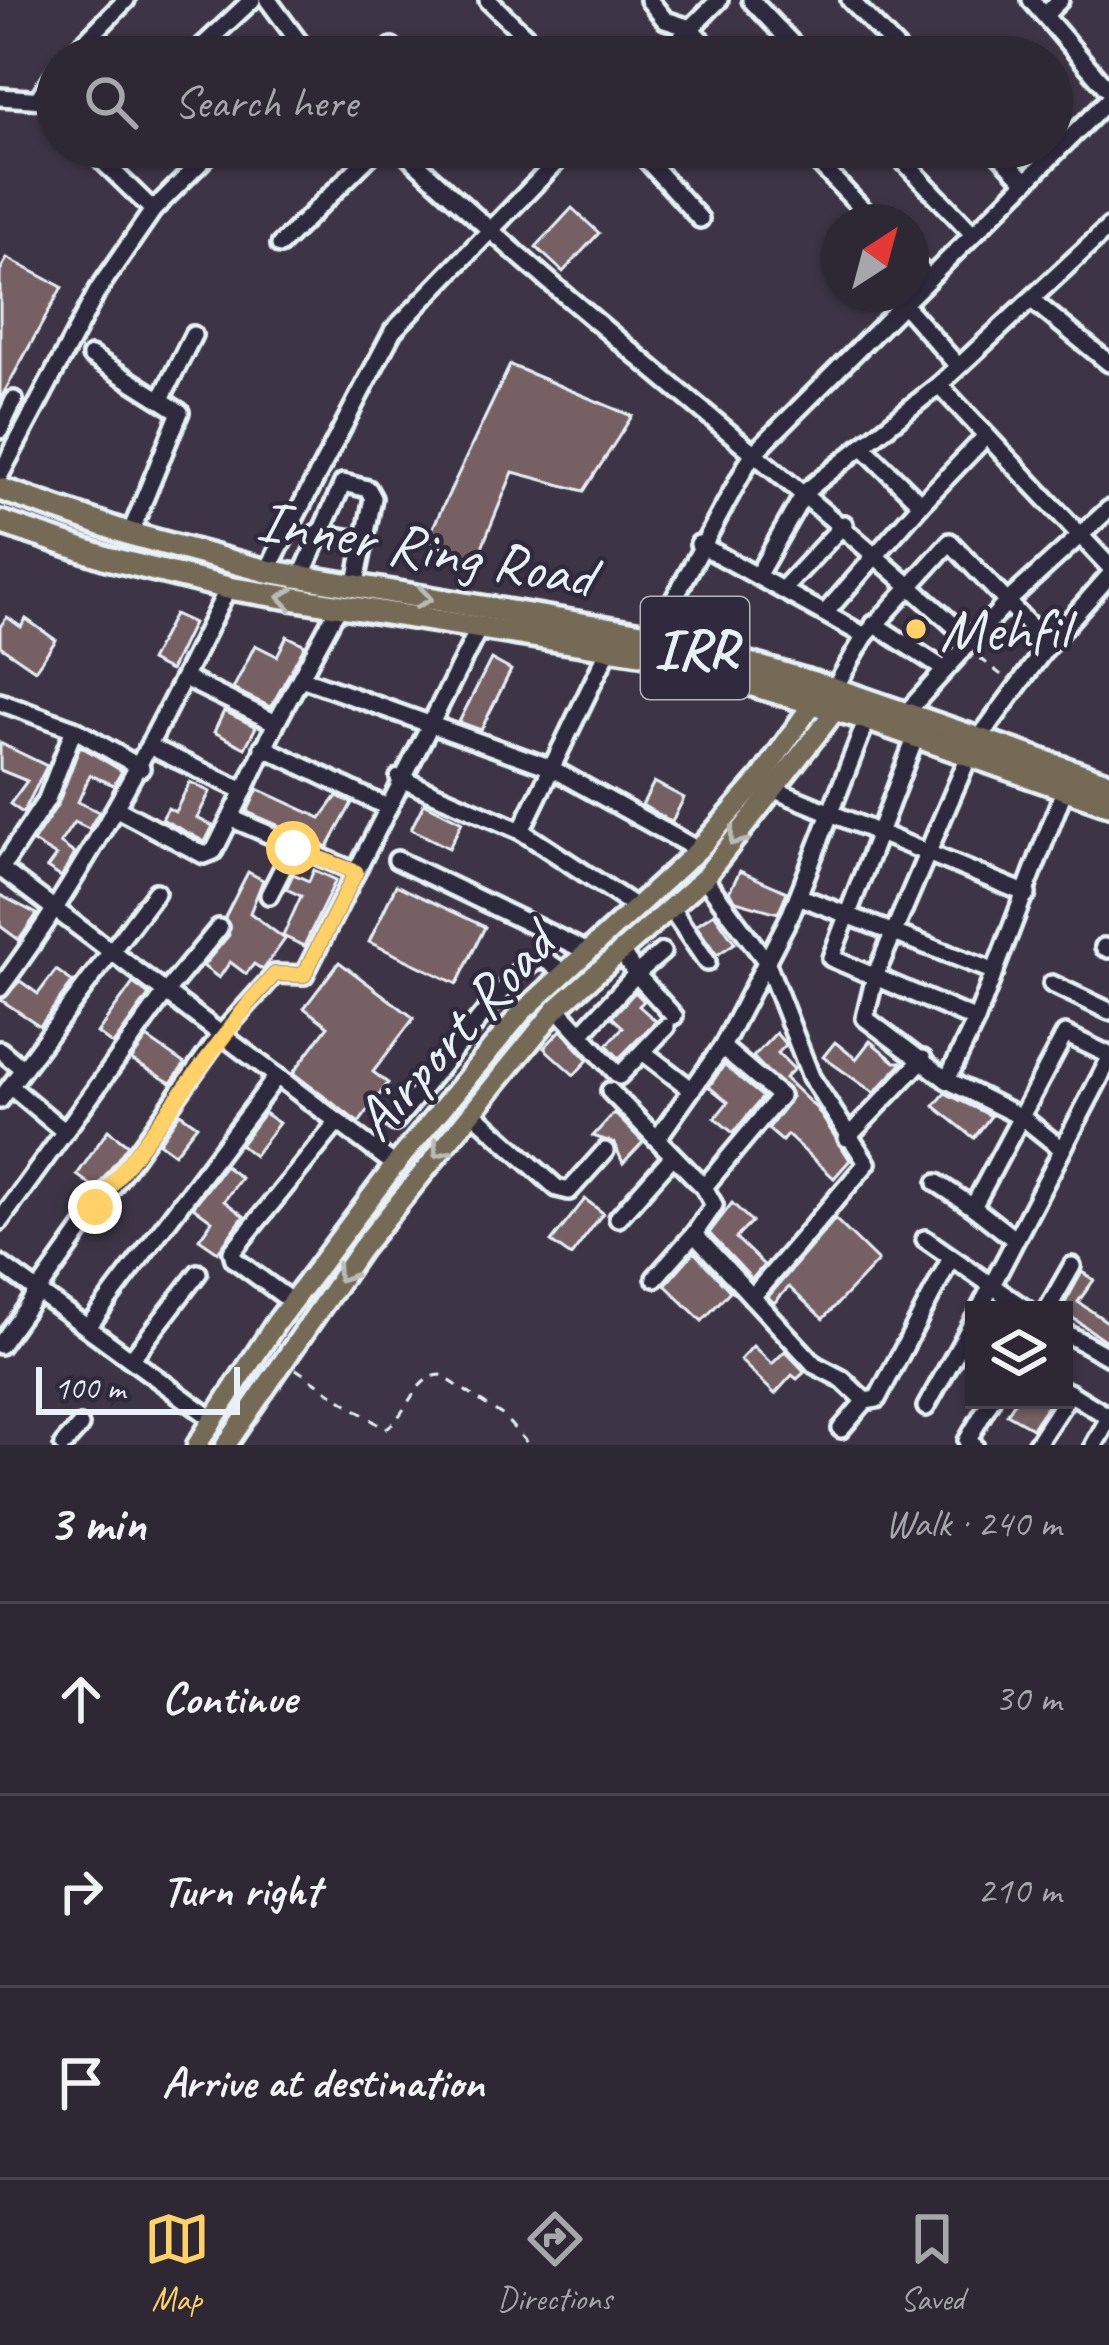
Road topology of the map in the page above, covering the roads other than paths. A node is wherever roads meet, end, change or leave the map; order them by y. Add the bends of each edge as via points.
1 (126, 0) edge
2 (252, 0) edge
3 (488, 0) edge
4 (649, 0) edge
5 (719, 0) edge
6 (751, 0) edge
7 (850, 0) edge
8 (1030, 0) edge
9 (1060, 0) edge
10 (280, 4) edge
11 (1045, 15) junction
12 (690, 28) junction
13 (91, 36) edge
14 (213, 36) edge
15 (297, 36) edge
16 (525, 36) edge
17 (682, 36) edge
18 (697, 36) edge
19 (785, 36) edge
20 (885, 36) edge
21 (1062, 36) edge
22 (1073, 50) edge
23 (1109, 95) edge
24 (0, 97) edge
25 (36, 99) edge
26 (1073, 133) edge
27 (112, 168) edge
28 (195, 168) edge
29 (359, 168) edge
30 (421, 168) edge
31 (549, 168) edge
32 (654, 168) edge
33 (823, 168) edge
34 (910, 168) edge
35 (1012, 168) edge
36 (1039, 168) edge
37 (1026, 182) junction
38 (858, 204) edge
39 (153, 210) junction
40 (700, 219) dead end
41 (1109, 226) edge
42 (486, 229) junction
43 (973, 234) junction
44 (280, 245) dead end
45 (1103, 245) edge
46 (929, 278) edge
47 (1033, 301) junction
48 (895, 312) edge
49 (910, 312) edge
50 (193, 335) dead end
51 (92, 356) dead end
52 (1109, 362) edge
53 (958, 366) junction
54 (939, 385) junction
55 (162, 398) junction
56 (14, 400) dead end
57 (0, 430) edge
58 (986, 436) junction
59 (862, 446) junction
60 (752, 454) junction
61 (0, 475) edge
62 (0, 489) edge
63 (805, 492) junction
64 (921, 504) junction
65 (1109, 509) edge
66 (0, 522) edge
67 (844, 524) junction
68 (317, 533) junction
69 (130, 534) junction
70 (1082, 535) junction
71 (364, 541) junction
72 (699, 544) junction
73 (874, 553) junction
74 (1109, 566) edge
75 (267, 571) junction
76 (757, 576) junction
77 (1109, 576) edge
78 (301, 578) junction
79 (909, 585) junction
80 (356, 587) junction
81 (229, 588) junction
82 (783, 590) junction
83 (1007, 602) junction
84 (339, 606) junction
85 (825, 613) junction
86 (479, 628) junction
87 (869, 630) junction
88 (654, 636) junction
89 (967, 642) junction
90 (1048, 645) junction
91 (610, 647) junction
92 (945, 670) junction
93 (184, 678) junction
94 (301, 678) junction
95 (834, 689) junction
96 (811, 706) junction
97 (3, 709) edge
98 (834, 712) junction
99 (905, 714) junction
100 (867, 719) junction
101 (276, 724) junction
102 (425, 727) junction
103 (74, 728) junction
104 (916, 736) junction
105 (263, 747) junction
106 (974, 747) junction
107 (152, 748) junction
108 (549, 767) junction
109 (141, 768) junction
110 (399, 778) junction
111 (1109, 784) edge
112 (1064, 788) junction
113 (776, 790) junction
114 (244, 791) junction
115 (1109, 804) edge
116 (385, 806) junction
117 (119, 810) junction
118 (831, 812) junction
119 (233, 819) junction
120 (521, 831) junction
121 (876, 831) junction
122 (293, 848) junction
123 (698, 850) junction
124 (930, 854) junction
125 (397, 860) dead end
126 (0, 869) edge
127 (356, 872) junction
128 (704, 878) junction
129 (156, 892) dead end
130 (1027, 894) junction
131 (269, 896) dead end
132 (798, 896) junction
133 (636, 907) junction
134 (670, 907) junction
135 (57, 910) junction
136 (846, 915) junction
137 (219, 928) dead end
138 (894, 933) junction
139 (620, 950) junction
140 (588, 952) junction
141 (662, 952) dead end
142 (112, 953) junction
143 (707, 962) dead end
144 (766, 962) junction
145 (995, 972) junction
146 (565, 973) junction
147 (636, 974) junction
148 (875, 976) junction
149 (1052, 985) dead end
150 (0, 988) edge
151 (166, 992) junction
152 (557, 1008) junction
153 (1109, 1011) edge
154 (976, 1020) junction
155 (221, 1034) junction
156 (580, 1034) junction
157 (722, 1047) junction
158 (0, 1050) edge
159 (643, 1052) junction
160 (1109, 1057) edge
161 (923, 1059) junction
162 (23, 1070) junction
163 (277, 1076) junction
164 (620, 1076) junction
165 (947, 1080) junction
166 (691, 1089) junction
167 (610, 1091) junction
168 (6, 1094) edge
169 (594, 1107) dead end
170 (472, 1112) junction
171 (1023, 1118) junction
172 (395, 1122) dead end
173 (337, 1123) junction
174 (64, 1131) junction
175 (847, 1138) junction
176 (657, 1139) junction
177 (1062, 1149) junction
178 (604, 1151) dead end
179 (672, 1157) junction
180 (394, 1165) junction
181 (415, 1181) junction
182 (937, 1183) dead end
183 (704, 1187) junction
184 (973, 1208) junction
185 (618, 1218) dead end
186 (0, 1221) edge
187 (694, 1234) junction
188 (925, 1239) dead end
189 (1014, 1239) junction
190 (951, 1258) junction
191 (0, 1264) edge
192 (1072, 1266) dead end
193 (198, 1273) dead end
194 (655, 1278) dead end
195 (991, 1288) junction
196 (37, 1292) junction
197 (752, 1297) junction
198 (984, 1301) edge
199 (1012, 1301) edge
200 (1052, 1301) edge
201 (292, 1302) junction
202 (88, 1327) junction
203 (1073, 1337) edge
204 (0, 1345) edge
205 (965, 1347) edge
206 (1109, 1357) edge
207 (132, 1358) junction
208 (1073, 1396) edge
209 (865, 1401) junction
210 (926, 1407) dead end
211 (986, 1409) edge
212 (1057, 1409) edge
213 (1109, 1417) edge
214 (214, 1420) junction
215 (80, 1426) dead end
216 (841, 1430) dead end
217 (63, 1445) edge
218 (197, 1445) edge
219 (226, 1445) edge
220 (974, 1445) edge
221 (1036, 1445) edge
222 (1094, 1445) edge

1 - 13 street
2 - 14 street
3 - 16 street
4 - 12 street via 665,20
5 - 12 street
6 - 19 street
7 - 20 street
8 - 11 street
9 - 11 street
10 - 15 street
11 - 21 street
12 - 17 street
12 - 18 street
22 - 23 street
23 - 26 street
24 - 25 street
27 - 39 street
28 - 39 street
29 - 44 street
30 - 42 street
31 - 42 street
32 - 40 street
33 - 38 street
34 - 43 street
35 - 37 street
36 - 37 street
37 - 43 street
39 - 61 street via 98,290
41 - 45 street
42 - 60 street
42 - 75 street via 393,331
43 - 46 street
45 - 47 street
47 - 52 street
47 - 53 street
48 - 60 street
49 - 53 street
50 - 55 street
51 - 55 street
53 - 54 street
54 - 58 street
54 - 59 street
55 - 69 street via 179,419
56 - 57 street
58 - 64 street
58 - 70 street
59 - 63 street
59 - 64 street
60 - 63 street
60 - 72 street
62 - 69 highway, Inner Ring Road / IRR
63 - 67 street
63 - 76 street
64 - 73 street
65 - 70 street
66 - 81 highway, Inner Ring Road / IRR
67 - 73 street
67 - 82 street
68 - 71 street
68 - 71 street via 343,483 373,498
68 - 78 street
69 - 75 highway, Inner Ring Road / IRR
70 - 74 street
70 - 83 street
71 - 80 street
72 - 76 street
72 - 88 street
73 - 79 street
73 - 85 street
75 - 78 highway, Inner Ring Road / IRR
76 - 82 street
77 - 90 street
78 - 80 highway, Inner Ring Road / IRR
79 - 83 street via 950,542
79 - 87 street
79 - 89 street
80 -> 88 highway, Inner Ring Road / IRR
84 -> 81 highway, Inner Ring Road / IRR
81 - 93 street
82 - 85 street
83 - 89 street
83 - 90 street
84 - 86 highway, Inner Ring Road / IRR
84 - 94 street
85 - 87 street
86 - 91 highway, Inner Ring Road / IRR
86 - 102 street
87 - 92 street
87 - 95 street
88 - 95 highway, Inner Ring Road / IRR
89 - 92 street
90 - 106 street
91 - 96 highway, Inner Ring Road / IRR
91 - 108 street
92 - 99 street
93 - 101 street
93 - 107 street
94 - 101 street
94 - 102 street
95 - 99 highway, Inner Ring Road / IRR
96 - 98 highway, Inner Ring Road / IRR
96 - 123 main road, Airport Road
97 - 103 street
98 - 100 highway, Inner Ring Road / IRR
98 - 113 main road, Airport Road
99 - 106 highway, Inner Ring Road / IRR
100 - 104 highway, Inner Ring Road / IRR
100 - 118 street
101 - 105 street
102 - 108 street
102 - 110 street
103 - 109 street
103 - 126 street via 47,800
104 - 106 highway, Inner Ring Road / IRR
104 - 121 street
105 - 114 street
105 - 116 street
106 - 111 highway, Inner Ring Road / IRR
106 - 112 highway, Inner Ring Road / IRR
106 - 124 street
107 - 109 street
107 - 114 street
108 - 120 street
108 - 123 street
109 - 117 street
110 - 116 street
110 - 120 street
112 - 115 highway, Inner Ring Road / IRR
112 - 130 street
113 - 118 street
113 -> 128 main road, Airport Road
114 - 119 street
116 - 127 street
117 - 119 street via 204,855
117 - 135 street
118 - 121 street
118 - 132 street
119 - 122 street
120 - 133 street
121 - 124 street
121 - 136 street
122 - 127 street
122 - 131 street
123 - 133 main road, Airport Road
124 - 130 street
124 - 138 street
125 - 140 street
126 - 135 street
127 - 155 street via 304,975 275,974
128 - 134 main road, Airport Road
128 - 144 street
129 - 142 street
130 - 145 street
132 - 136 street
132 - 144 street
133 - 140 main road, Airport Road
134 - 139 main road, Airport Road
134 - 143 street
135 - 142 street
135 - 150 street
136 - 138 street
136 - 148 street via 832,958
137 - 151 street
138 - 145 street
138 - 148 street
139 - 147 street
139 - 152 main road, Airport Road
140 - 146 main road, Airport Road
141 - 147 street
142 - 151 street
142 - 162 street
144 - 157 street
144 - 175 street via 812,1077
145 - 154 street
146 - 172 street via 542,958 517,973
146 - 180 main road, Airport Road via 520,1013
147 - 156 street
147 - 159 street via 670,1021
148 - 154 street
148 - 161 street via 865,1018
149 - 153 street
151 - 155 street
151 - 174 street
152 - 156 street
152 - 170 main road, Airport Road
154 - 165 street
155 - 163 street
155 - 196 street
156 - 164 street
157 - 166 street
157 - 183 street via 780,1096
158 - 162 street
159 - 164 street
159 - 166 street
160 - 171 street via 1065,1034
160 - 177 street
161 - 165 street
161 - 175 street
162 - 168 street
163 - 173 street
163 - 202 street
164 - 167 street
165 - 171 street
166 - 176 street
167 - 169 street
167 - 176 street
168 - 174 street
170 - 178 street via 556,1188 569,1191
170 -> 181 main road, Airport Road
171 - 177 street
171 - 184 street
173 - 180 street
173 - 201 street via 232,1252
174 - 186 street
175 - 197 street via 868,1163
176 - 179 street
177 - 189 street
179 - 183 street
179 - 185 street
180 - 181 main road
180 - 201 main road, Airport Road
181 -> 219 main road, Airport Road
182 - 184 street
183 - 187 street via 714,1205
184 - 189 street
187 - 194 street
187 - 197 street
188 - 190 street
189 - 195 street
190 - 195 street
190 - 209 street via 877,1399
191 - 196 street
192 - 200 street
193 - 207 street
195 - 198 street
195 - 199 street
196 - 202 street
196 - 204 street
197 - 209 street via 815,1365
201 - 214 main road, Airport Road
202 - 207 street
203 - 206 street
205 - 210 street
207 - 214 street
208 - 213 street
209 - 216 street
211 - 220 street via 968,1441
212 - 221 street
213 - 222 street
214 - 218 main road, Airport Road
215 - 217 street

